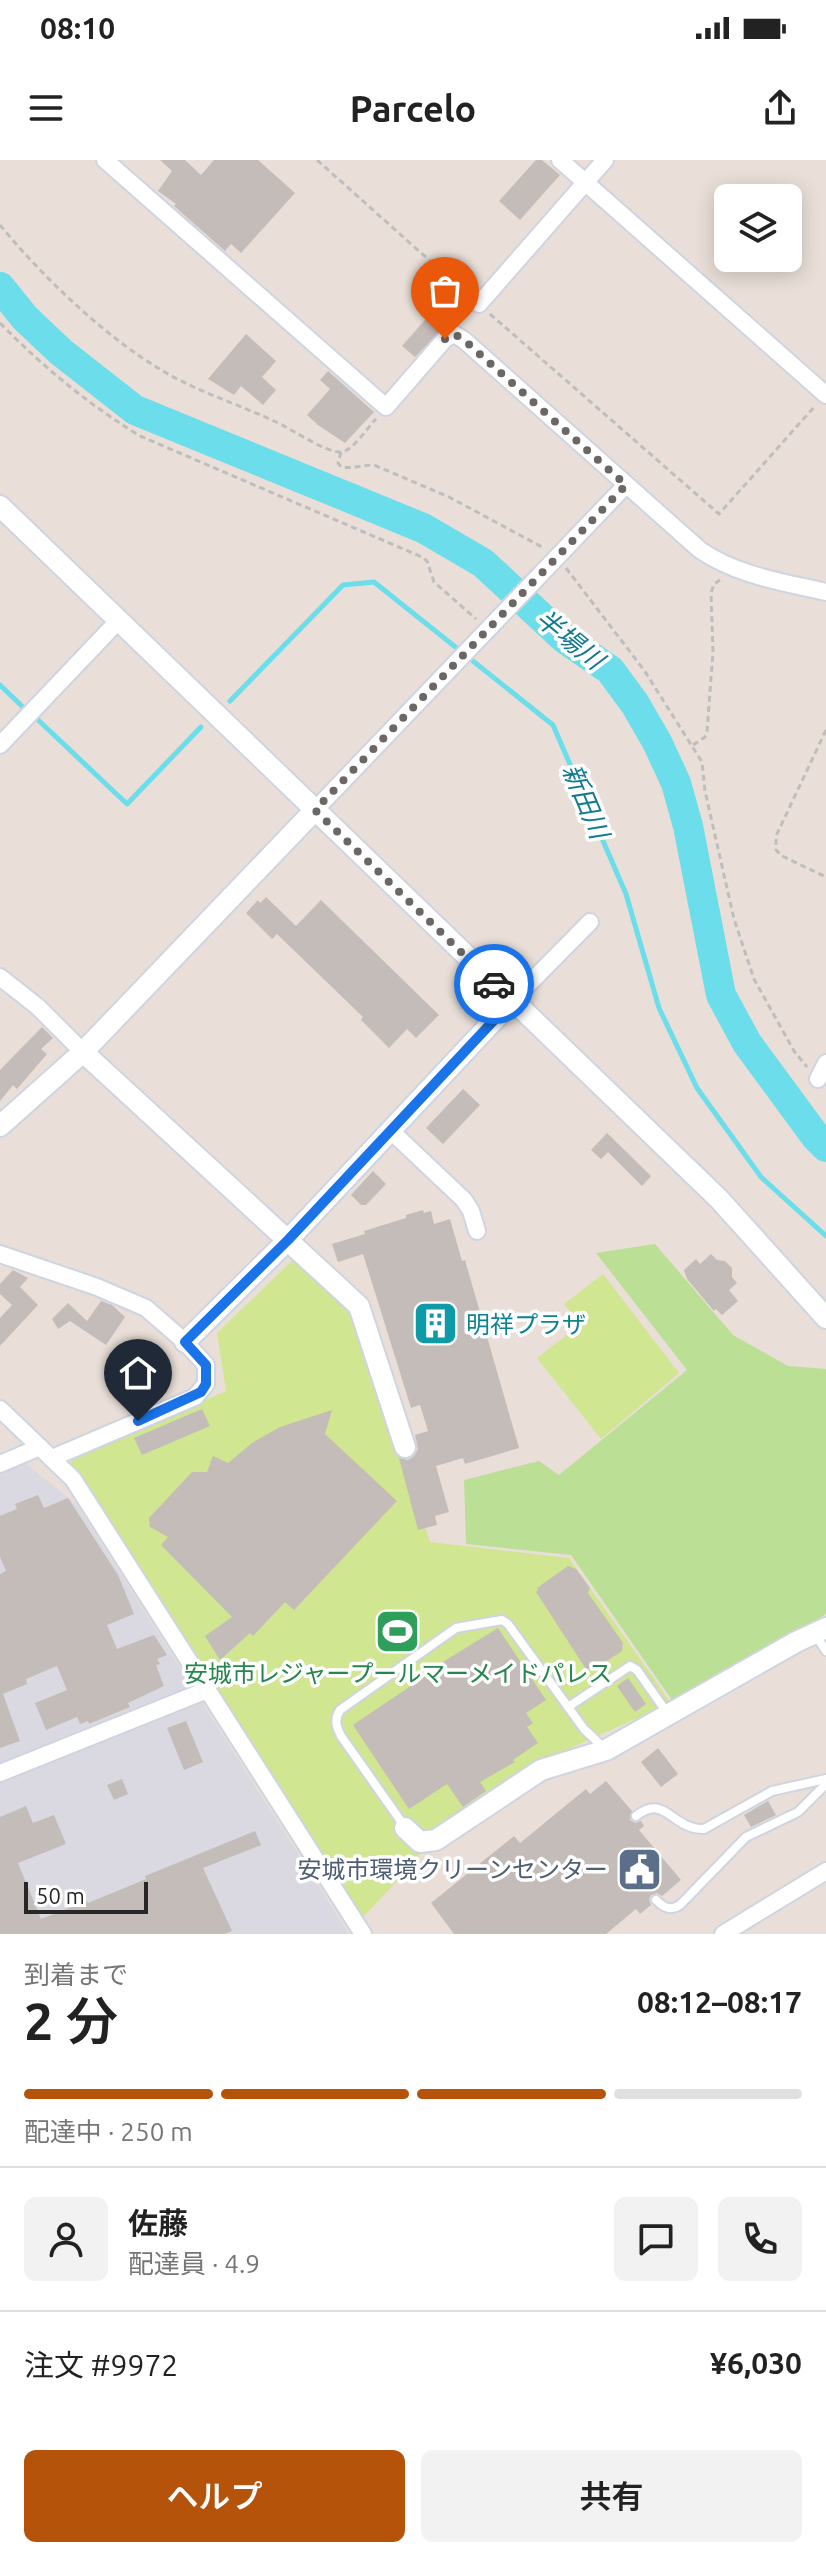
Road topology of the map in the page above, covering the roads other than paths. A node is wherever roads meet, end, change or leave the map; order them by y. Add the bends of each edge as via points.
1 (105, 160) edge
2 (560, 160) edge
3 (605, 160) edge
4 (586, 183) junction
5 (479, 304) road end
6 (825, 395) edge
7 (626, 485) junction
8 (0, 506) edge
9 (826, 592) edge
10 (119, 620) junction
11 (0, 745) edge
12 (315, 810) junction
13 (590, 922) dead end
14 (0, 977) edge
15 (512, 1001) junction
16 (83, 1052) junction
17 (826, 1063) edge
18 (818, 1079) road end
19 (0, 1126) edge
20 (391, 1131) junction
21 (477, 1231) dead end
22 (288, 1240) junction
23 (0, 1254) edge
24 (826, 1318) edge
25 (185, 1342) junction
26 (0, 1409) edge
27 (405, 1447) dead end
28 (46, 1452) junction
29 (0, 1464) edge
30 (820, 1630) edge
31 (826, 1651) edge
32 (207, 1690) junction
33 (568, 1707) junction
34 (669, 1715) junction
35 (606, 1750) junction
36 (0, 1773) edge
37 (826, 1782) edge
38 (636, 1816) dead end
39 (405, 1828) joint
40 (826, 1871) edge
41 (656, 1900) dead end
42 (363, 1934) edge
43 (723, 1934) edge

1 - 7 street via 386,407 454,334
2 - 4 street
3 - 4 street
4 - 5 street
4 - 6 street
7 - 9 street via 700,550 728,567
7 - 12 street
8 - 10 street
10 - 11 street
10 - 12 street
12 - 15 street
12 - 16 street
13 - 15 street
14 - 16 street
15 - 20 street
15 - 24 street via 719,1199
16 - 19 street
16 - 22 street
17 - 18 street
20 - 21 street via 464,1200
20 - 22 street
22 - 25 street
22 - 27 street via 359,1306
23 - 25 street via 146,1308
25 - 28 street via 206,1365 206,1384 195,1397
26 - 28 street
28 - 29 street
28 - 32 street via 89,1502
30 - 31 lane
30 - 34 street
32 - 36 street
32 - 42 street
33 - 34 lane via 630,1666
33 - 35 lane
33 - 39 lane via 502,1620 456,1628 340,1710 337,1728
34 - 35 street
35 - 39 street via 541,1770 436,1840 420,1842
37 - 38 lane via 772,1791 704,1829 683,1825 654,1807
37 - 41 lane via 798,1812 746,1837 680,1905 668,1909
40 - 43 street

